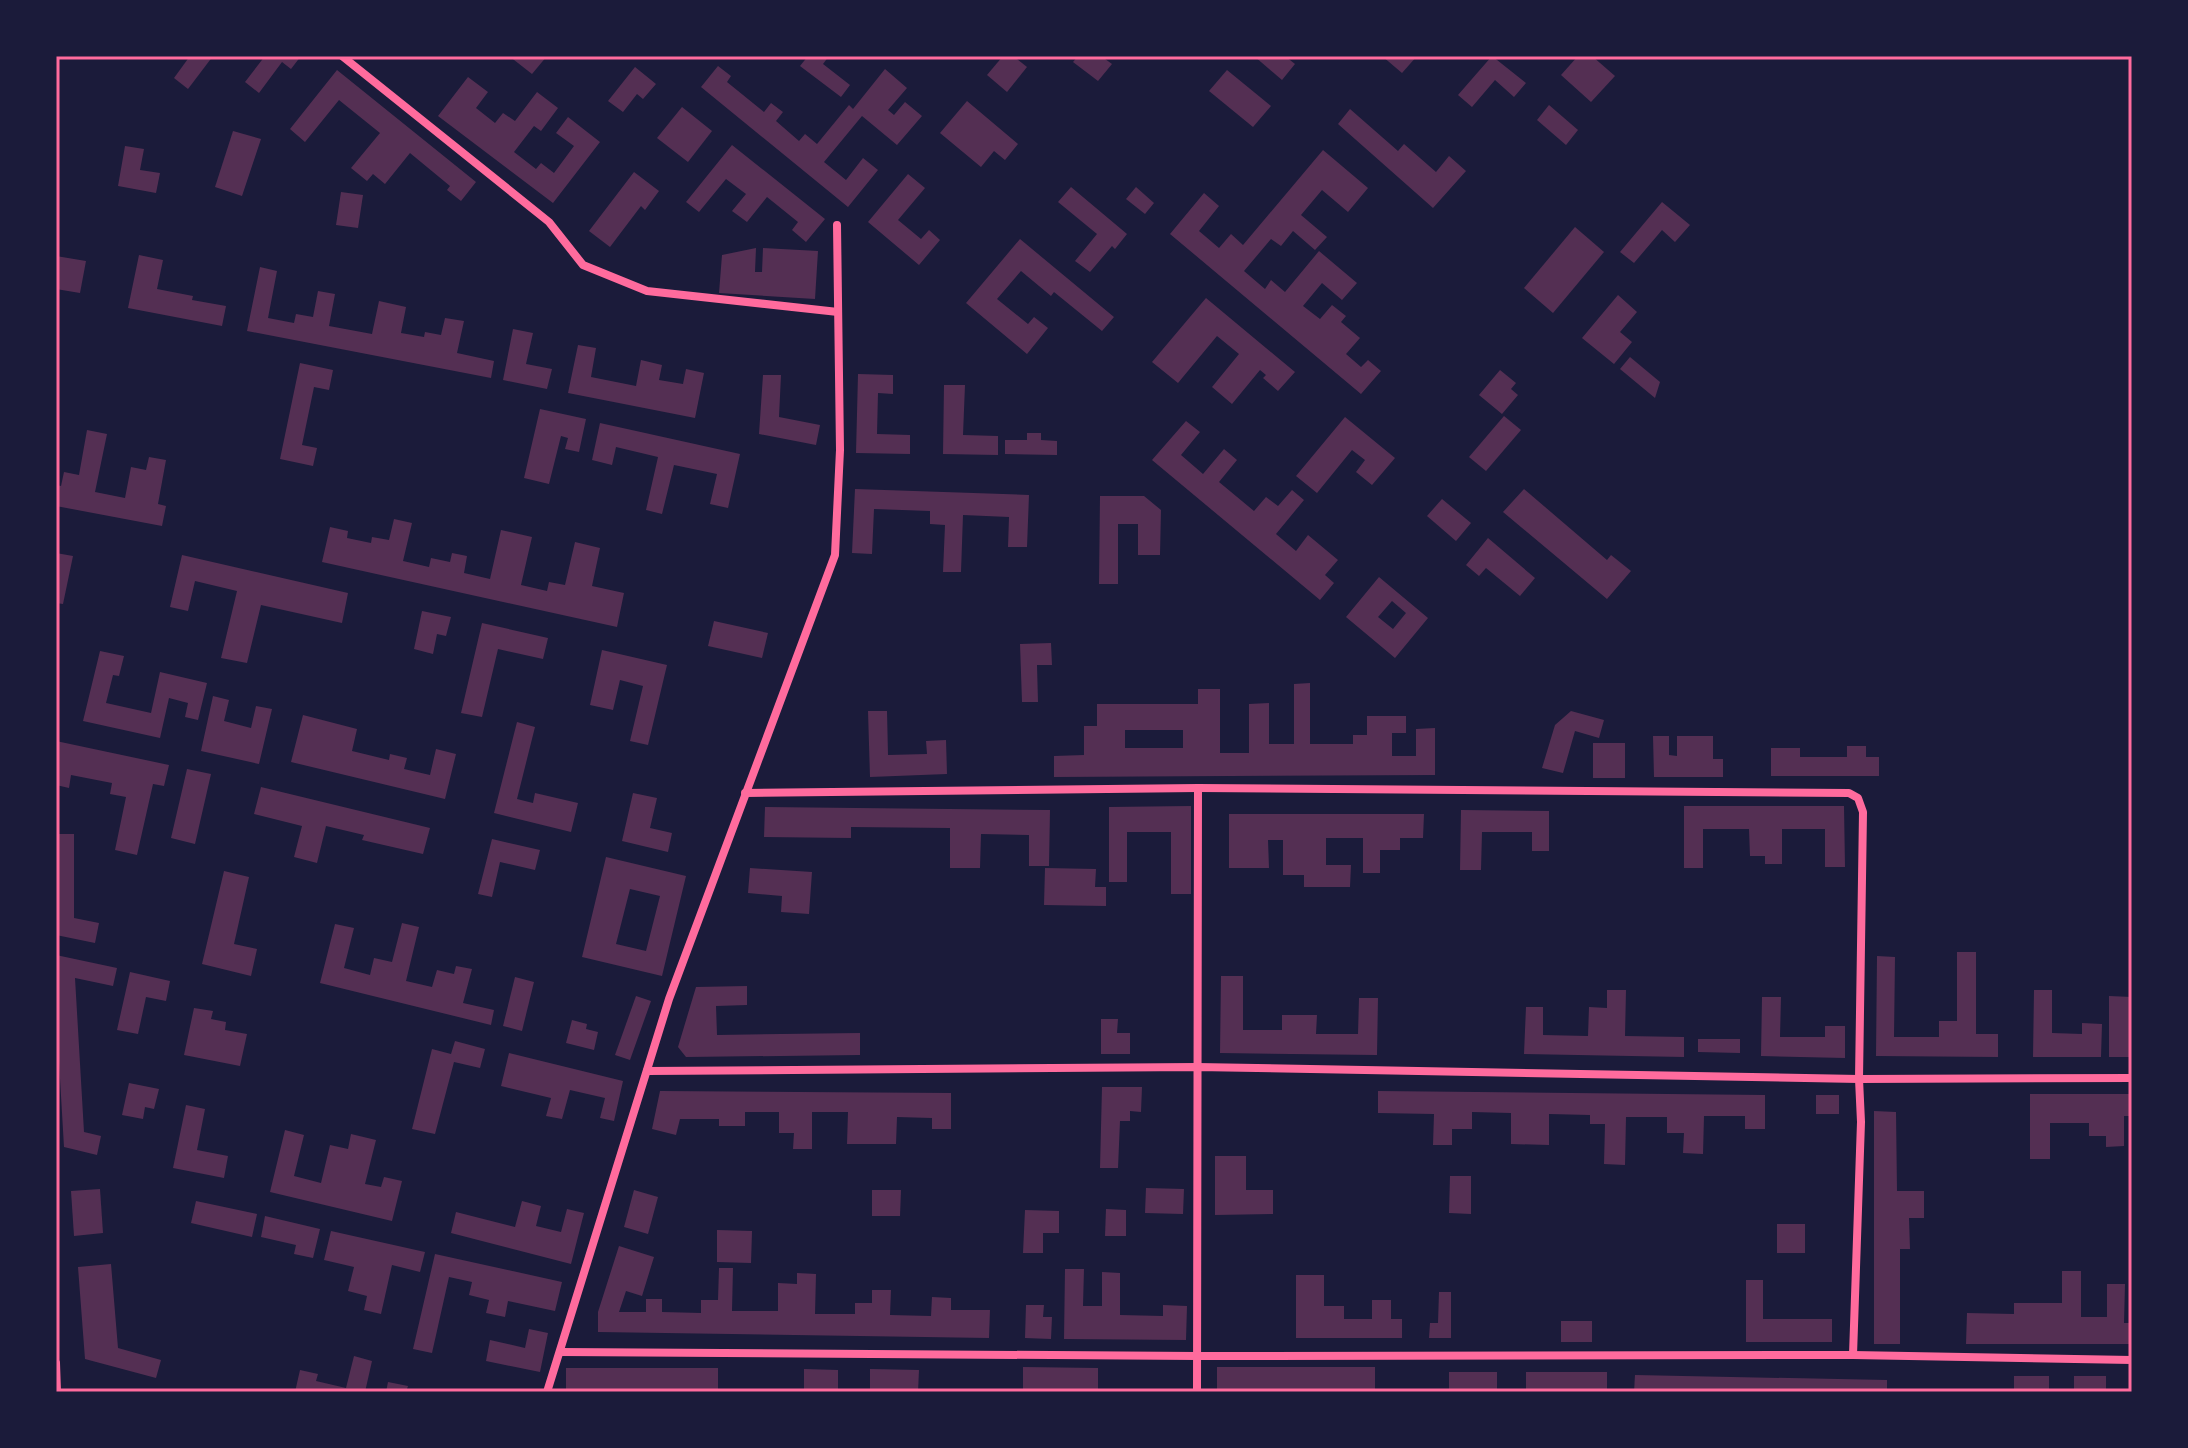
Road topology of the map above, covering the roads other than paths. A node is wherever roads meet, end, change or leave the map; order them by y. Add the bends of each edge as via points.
1 (342, 56) edge
2 (837, 225) dead end
3 (838, 312) junction
4 (1198, 788) junction
5 (745, 793) junction
6 (1197, 1067) junction
7 (647, 1071) junction
8 (2132, 1078) edge
9 (1859, 1079) junction
10 (560, 1352) junction
11 (1853, 1355) junction
12 (1197, 1356) junction
13 (2132, 1360) edge
14 (56, 1363) edge
15 (57, 1392) edge
16 (547, 1392) edge
17 (1197, 1392) edge

1 - 3 street via 549,222 583,265 647,291
2 - 3 street
3 - 5 street via 835,555
4 - 5 street
4 - 6 street
4 - 9 street via 1849,793 1858,798 1863,812
5 - 7 street
6 - 7 street
6 - 9 street
6 - 12 street
7 - 10 street
8 - 9 street
9 - 11 street
10 - 12 street
10 - 16 street
11 - 12 street
11 - 13 street
12 - 17 street
14 - 15 street

